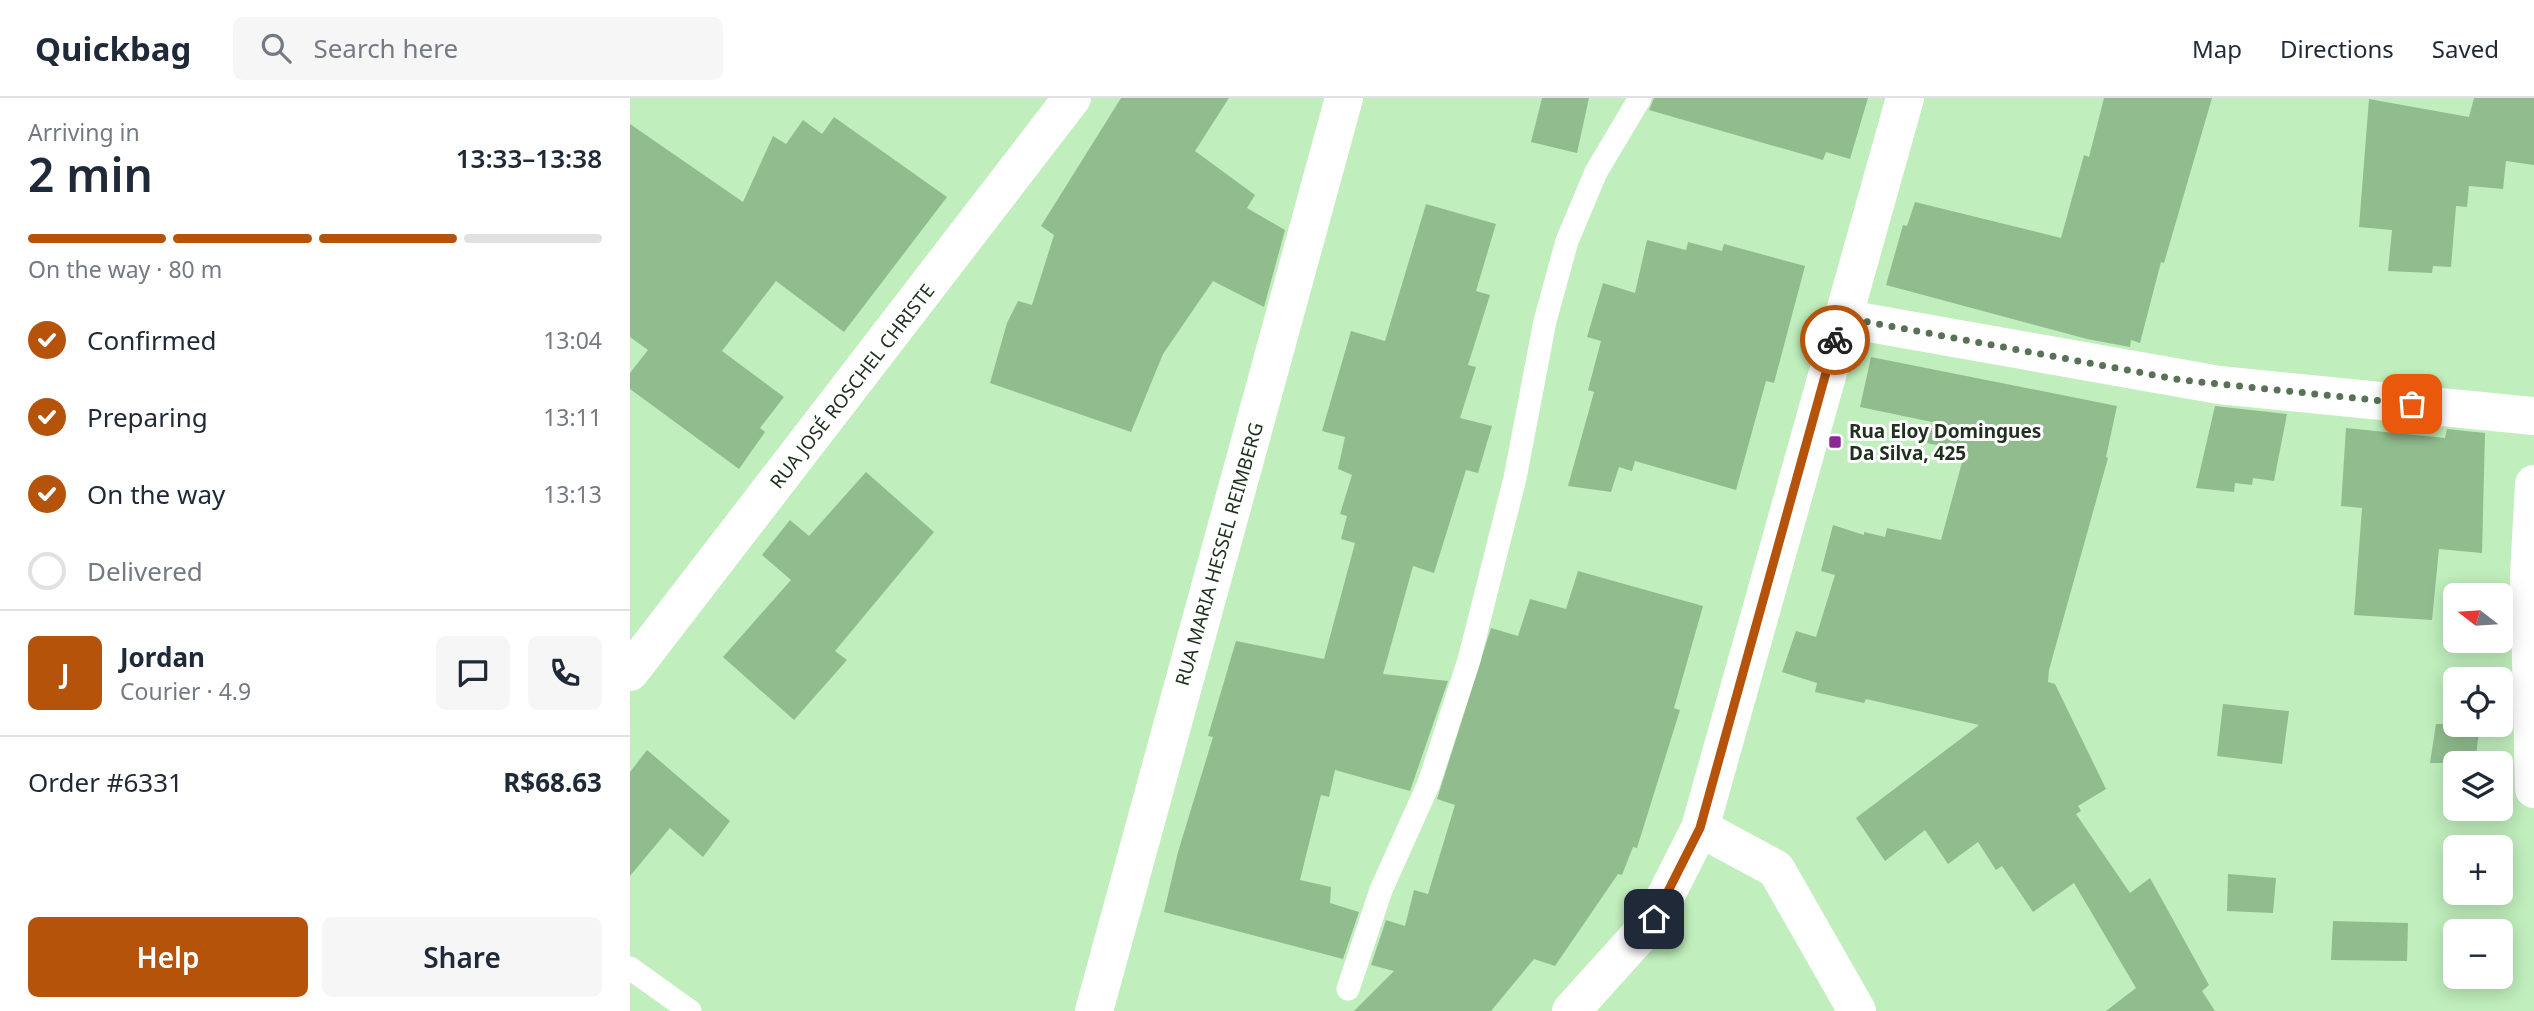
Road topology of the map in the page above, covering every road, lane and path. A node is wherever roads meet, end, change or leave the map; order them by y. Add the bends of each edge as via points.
1 (1072, 98) edge
2 (1344, 98) edge
3 (1640, 98) edge
4 (1905, 98) edge
5 (1841, 317) junction
6 (2534, 416) edge
7 (2534, 484) edge
8 (630, 673) edge
9 (2534, 789) edge
10 (1700, 828) junction
11 (630, 968) edge
12 (1348, 989) dead end
13 (690, 1011) edge
14 (1094, 1011) edge
15 (1570, 1011) edge
16 (1857, 1011) edge

1 - 8 street, RUA JOSÉ ROSCHEL CHRISTE
2 - 14 street, RUA MARIA HESSEL REIMBERG
3 - 12 lane via 1596,172 1567,241 1469,660 1429,783 1381,890
4 - 5 street
5 - 6 street via 2181,380
5 - 10 street
7 - 9 street via 2529,575
10 - 15 street via 1654,919
10 - 16 street via 1776,869
11 - 13 lane

